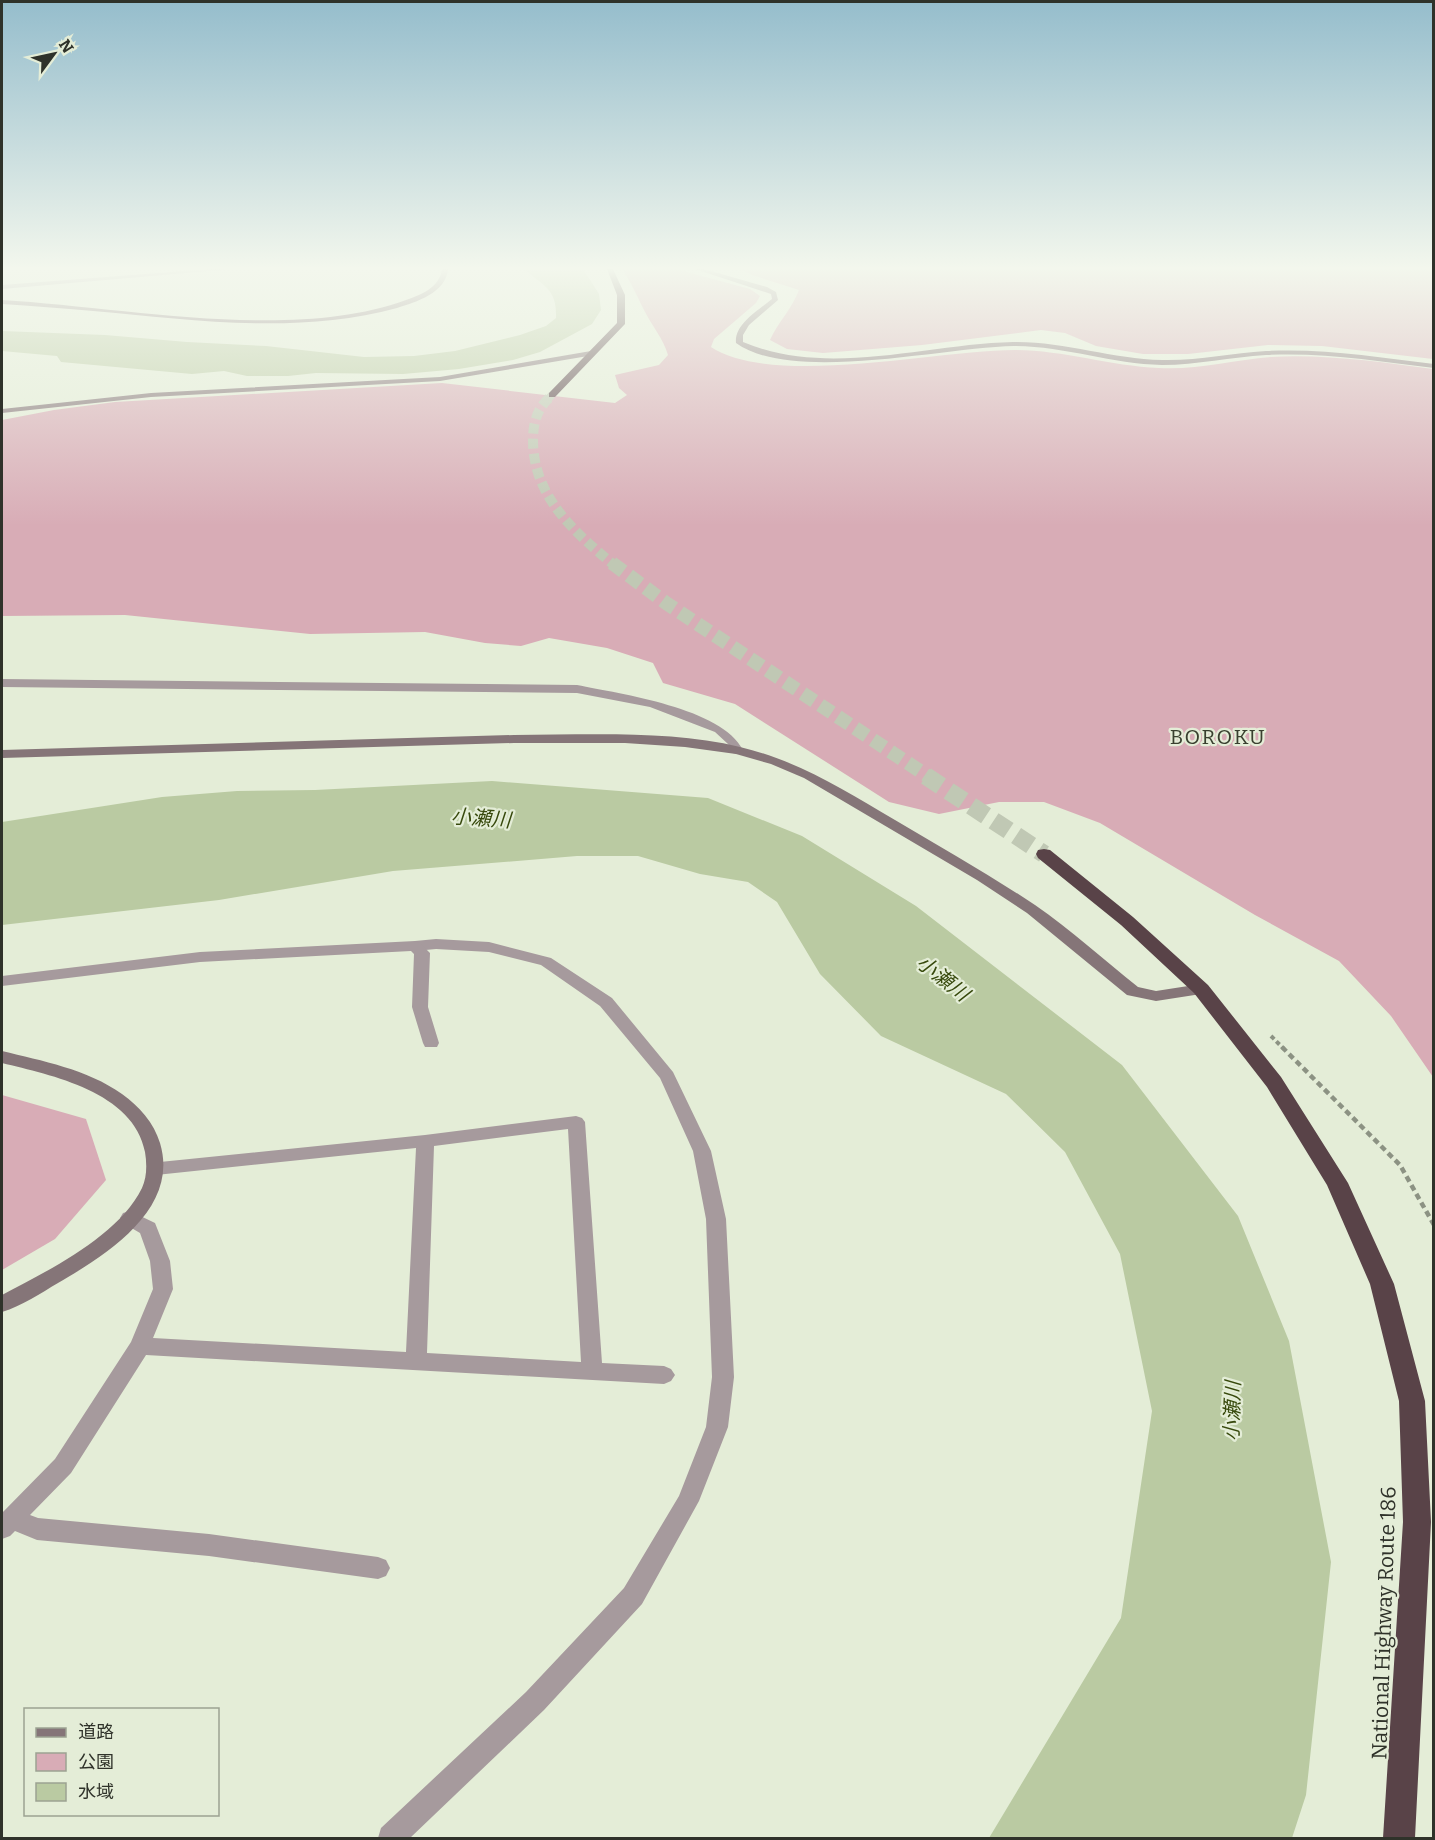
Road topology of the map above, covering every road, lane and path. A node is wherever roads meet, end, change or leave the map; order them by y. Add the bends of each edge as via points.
1 (577, 355) edge
2 (589, 355) edge
3 (765, 355) edge
4 (888, 355) edge
5 (1097, 355) edge
6 (1259, 355) edge
7 (1330, 355) edge
8 (1434, 366) edge
9 (552, 395) tunnel mouth
10 (2, 411) edge
11 (2, 683) edge
12 (737, 750) junction
13 (2, 754) edge
14 (1044, 854) tunnel mouth
15 (415, 946) junction
16 (2, 981) edge
17 (1201, 989) junction
18 (1265, 1029) dead end
19 (430, 1043) dead end
20 (2, 1057) edge
21 (425, 1141) junction
22 (156, 1168) junction
23 (130, 1218) junction
24 (1434, 1225) edge
25 (2, 1304) edge
26 (140, 1346) junction
27 (416, 1360) junction
28 (592, 1371) junction
29 (664, 1375) dead end
30 (7, 1524) edge
31 (378, 1568) dead end
32 (391, 1839) edge
33 (1399, 1839) edge

1 - 10 main road via 440,379 151,395
2 - 9 highway
3 - 4 main road via 847,359
5 - 6 main road via 1150,362
7 - 8 main road
11 - 12 street via 577,689 653,704 719,729
12 - 13 main road via 625,739 514,739
12 - 17 main road via 809,774 971,871 1032,910 1133,991 1156,996
14 - 17 highway, National Highway Route 186 via 1127,921
15 - 16 street via 200,957
15 - 19 street via 422,953 420,1007
15 - 32 street via 489,946 546,961 606,1002 667,1076 702,1150 716,1219 723,1377 717,1427 688,1501 633,1596 535,1701
17 - 33 highway, National Highway Route 186 via 1274,1082 1337,1183 1382,1284 1412,1401 1417,1522
18 - 24 path via 1400,1165
20 - 22 main road via 97,1088 128,1109 151,1136
21 - 22 street
21 - 27 street
21 - 28 street via 576,1122
22 - 23 main road via 150,1192
23 - 25 main road via 97,1248
23 - 26 street via 148,1228 160,1261 163,1289
26 - 27 street
26 - 30 street via 63,1466
27 - 28 street
28 - 29 street
30 - 31 street

